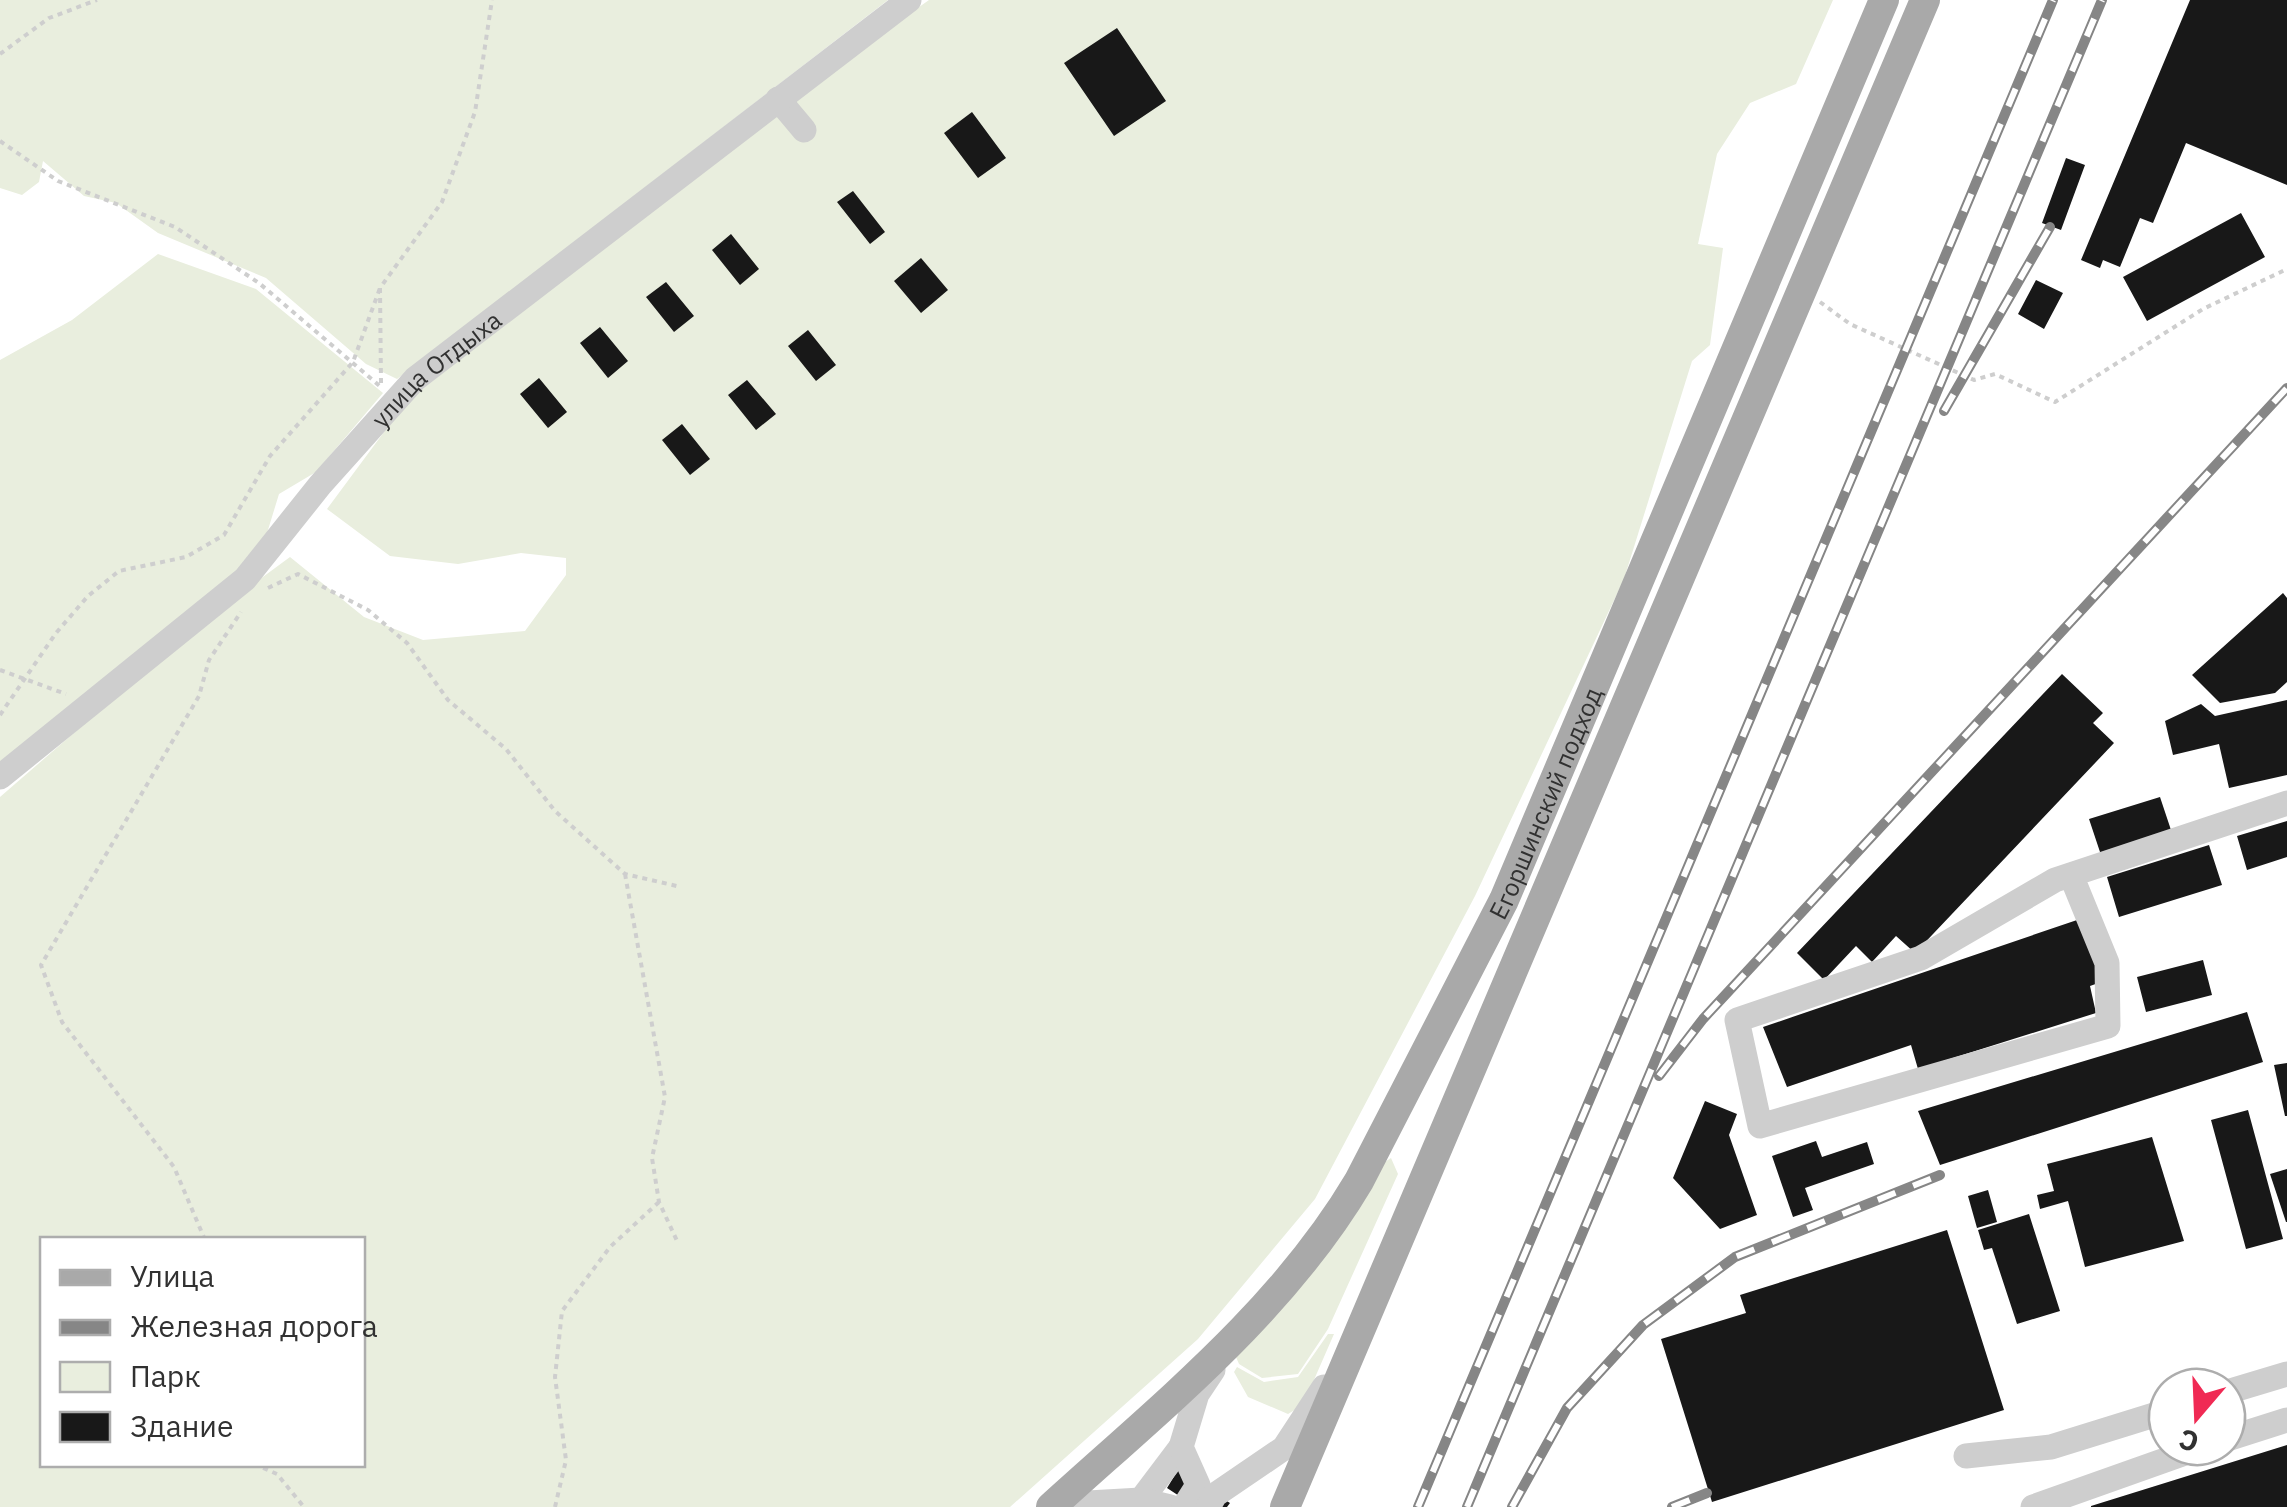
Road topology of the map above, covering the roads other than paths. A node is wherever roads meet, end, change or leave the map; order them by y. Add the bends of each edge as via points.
1 (909, 0) edge
2 (1884, 0) edge
3 (1925, 0) edge
4 (778, 99) junction
5 (804, 130) dead end
6 (0, 777) edge
7 (2287, 803) edge
8 (2071, 875) junction
9 (1389, 1264) junction
10 (1254, 1320) junction
11 (2287, 1374) edge
12 (2247, 1386) edge
13 (2147, 1417) edge
14 (2287, 1420) edge
15 (2247, 1433) edge
16 (1182, 1447) junction
17 (1966, 1456) dead end
18 (2147, 1467) edge
19 (1141, 1500) junction
20 (1052, 1506) edge
21 (1170, 1507) edge
22 (1184, 1507) edge
23 (1208, 1507) edge
24 (1285, 1507) edge
25 (2033, 1507) edge

1 - 4 street, улица Отдыха
2 - 10 main road, Егоршинский подход via 1496,917 1334,1224
3 - 9 main road, Егоршинский подход
4 - 5 street
4 - 6 street, улица Отдыха via 415,380 320,485 251,586
7 - 8 street
8 - 8 street via 1921,958 1737,1020 1760,1126 2108,1026 2107,963
9 - 23 street via 1291,1440
9 - 24 main road, Егоршинский подход
10 - 16 street via 1197,1394
10 - 20 main road, Егоршинский подход
11 - 12 street
13 - 17 street via 2051,1447
14 - 15 street
16 - 19 street
16 - 22 street via 1198,1485
18 - 25 street
19 - 20 street
19 - 21 street

